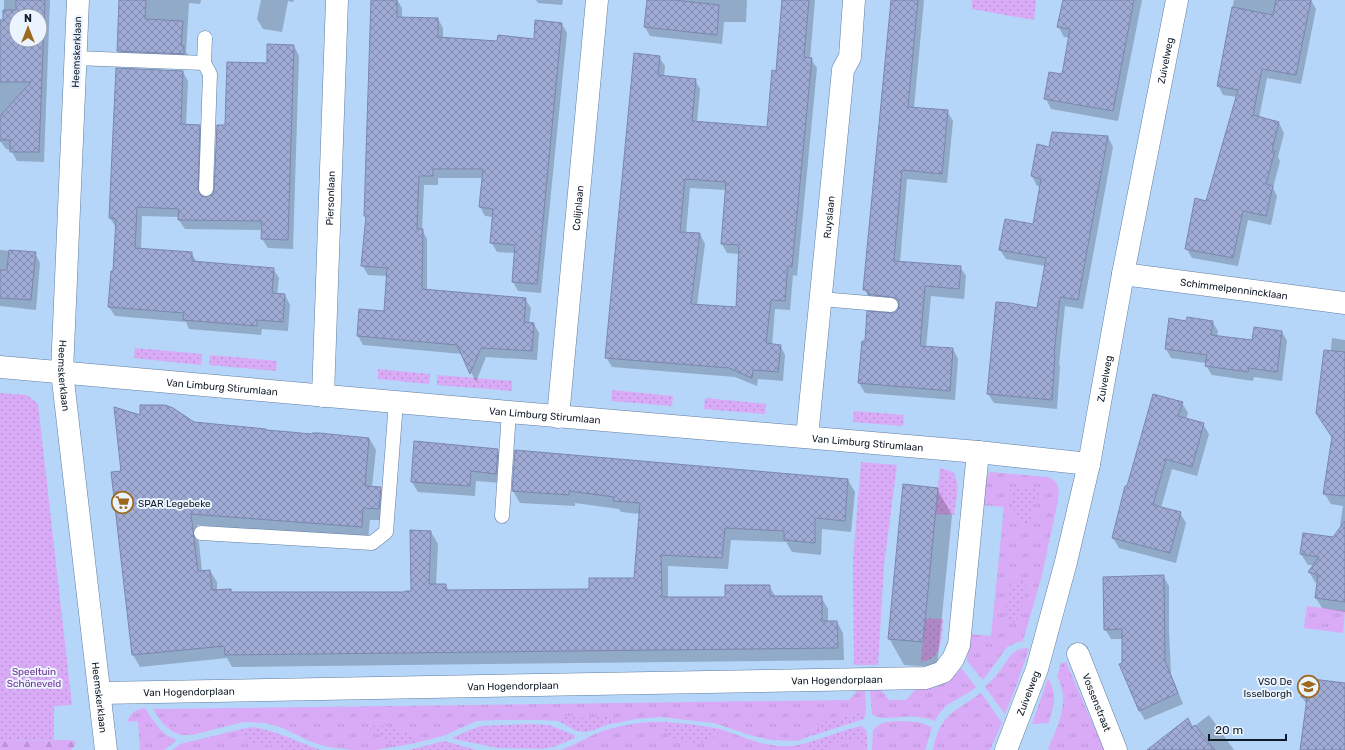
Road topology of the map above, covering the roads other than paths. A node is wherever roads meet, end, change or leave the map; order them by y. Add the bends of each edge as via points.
1 (78, 0) edge
2 (337, 0) edge
3 (597, 0) edge
4 (854, 0) edge
5 (1177, 0) edge
6 (205, 38) dead end
7 (76, 58) junction
8 (204, 63) junction
9 (206, 189) dead end
10 (1123, 274) junction
11 (821, 299) junction
12 (1345, 303) edge
13 (891, 305) dead end
14 (0, 367) edge
15 (62, 372) junction
16 (323, 396) junction
17 (396, 402) junction
18 (509, 412) junction
19 (558, 416) junction
20 (807, 437) junction
21 (978, 452) junction
22 (1089, 464) junction
23 (502, 516) dead end
24 (201, 533) dead end
25 (1078, 654) dead end
26 (100, 693) junction
27 (106, 750) edge
28 (1006, 750) edge
29 (1116, 750) edge

1 - 7 street, Heemskerklaan
2 - 16 street, Piersonlaan
3 - 19 street, Colijnlaan
4 - 11 street, Ruyslaan via 850,57 843,70
5 - 10 street, Zuivelweg
6 - 8 lane
7 - 8 lane
7 - 15 street, Heemskerklaan
8 - 9 lane via 210,74
10 - 12 street, Schimmelpennincklaan
10 - 22 street, Zuivelweg
11 - 13 lane
11 - 20 street, Ruyslaan
14 - 15 street, Van Limburg Stirumlaan
15 - 16 street, Van Limburg Stirumlaan
15 - 26 street, Heemskerklaan
16 - 17 street, Van Limburg Stirumlaan
17 - 18 street, Van Limburg Stirumlaan
17 - 24 lane via 386,532 372,543
18 - 19 street, Van Limburg Stirumlaan
18 - 23 lane
19 - 20 street, Van Limburg Stirumlaan
20 - 21 street, Van Limburg Stirumlaan
21 - 22 street, Van Limburg Stirumlaan
21 - 26 street, Van Hogendorplaan via 959,645 943,672 926,678
22 - 28 street, Zuivelweg via 1037,669
25 - 29 street, Vossenstraat
26 - 27 street, Heemskerklaan

